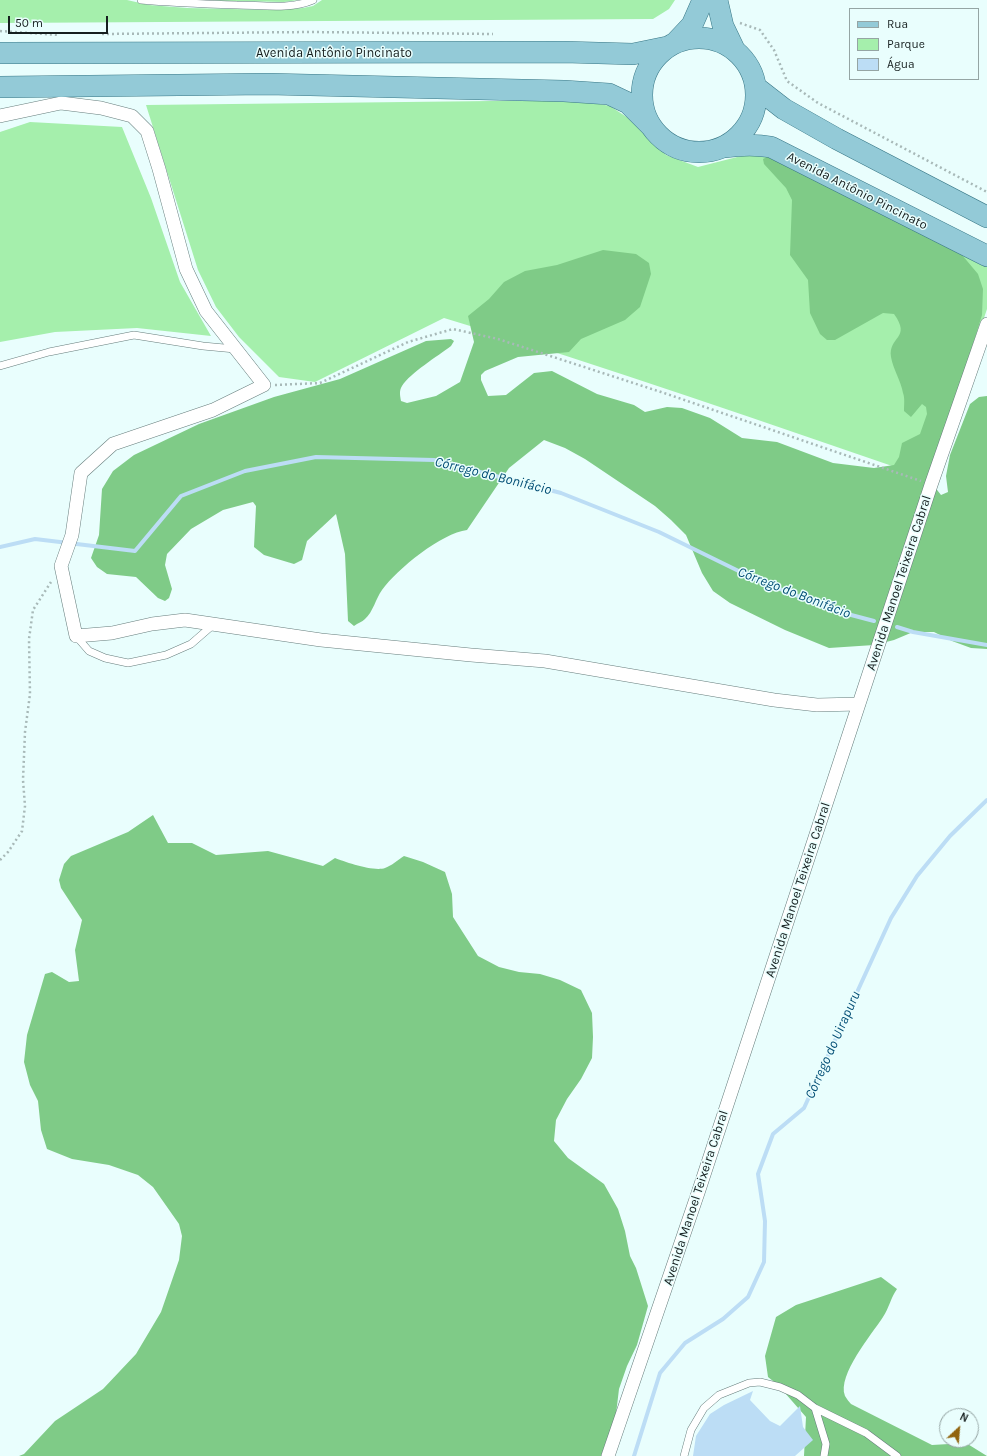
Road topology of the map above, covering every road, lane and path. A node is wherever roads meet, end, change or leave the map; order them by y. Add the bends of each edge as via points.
1 (141, 0) edge
2 (313, 0) edge
3 (703, 0) edge
4 (717, 0) edge
5 (672, 44) junction
6 (734, 49) junction
7 (0, 53) edge
8 (0, 88) edge
9 (757, 88) junction
10 (0, 116) edge
11 (651, 126) junction
12 (723, 147) junction
13 (987, 217) edge
14 (987, 256) edge
15 (987, 324) edge
16 (235, 349) junction
17 (0, 366) edge
18 (264, 385) junction
19 (931, 485) junction
20 (61, 566) junction
21 (214, 624) junction
22 (76, 636) junction
23 (859, 704) junction
24 (0, 860) edge
25 (815, 1408) junction
26 (608, 1456) edge
27 (684, 1456) edge
28 (824, 1456) edge
29 (897, 1456) edge

1 - 2 lane via 284,6 304,4
3 - 5 main road via 692,25
4 - 6 main road via 723,26
5 - 6 main road, Avenida Antônio Pincinato via 691,38 706,38 721,41
5 - 7 main road, Avenida Antônio Pincinato via 633,54
5 - 11 main road, Avenida Antônio Pincinato via 654,59 645,74 641,92 643,110
6 - 9 main road, Avenida Antônio Pincinato via 753,73
8 - 11 main road, Avenida Antônio Pincinato via 268,84 564,91 609,94 628,103
9 - 12 main road, Avenida Antônio Pincinato via 756,106 750,123 738,137
9 - 13 main road via 784,108 837,139
10 - 16 street via 61,103 102,108 132,116 147,131 160,169 186,269 206,311
11 - 12 main road, Avenida Antônio Pincinato via 662,138 676,147 691,152 708,152
12 - 14 main road, Avenida Antônio Pincinato via 750,144 771,147
15 - 19 street, Avenida Manoel Teixeira Cabral
16 - 17 lane via 134,335 50,352
16 - 18 street
18 - 19 path via 320,383 408,342 453,329 506,341
18 - 20 street via 213,410 113,444 81,473 72,535
19 - 23 street, Avenida Manoel Teixeira Cabral
20 - 22 street
20 - 24 path via 33,610 29,638 30,694 25,732 25,806 22,831
21 - 22 street via 185,620 112,633
21 - 22 lane via 185,647 166,655 128,663 104,658 89,651
21 - 23 street via 321,640 545,661 774,700 817,705
23 - 26 street, Avenida Manoel Teixeira Cabral via 698,1193
25 - 27 lane via 798,1395 780,1387 760,1382 749,1383 719,1395 704,1408 691,1430
25 - 28 lane via 826,1444
25 - 29 lane via 866,1433

